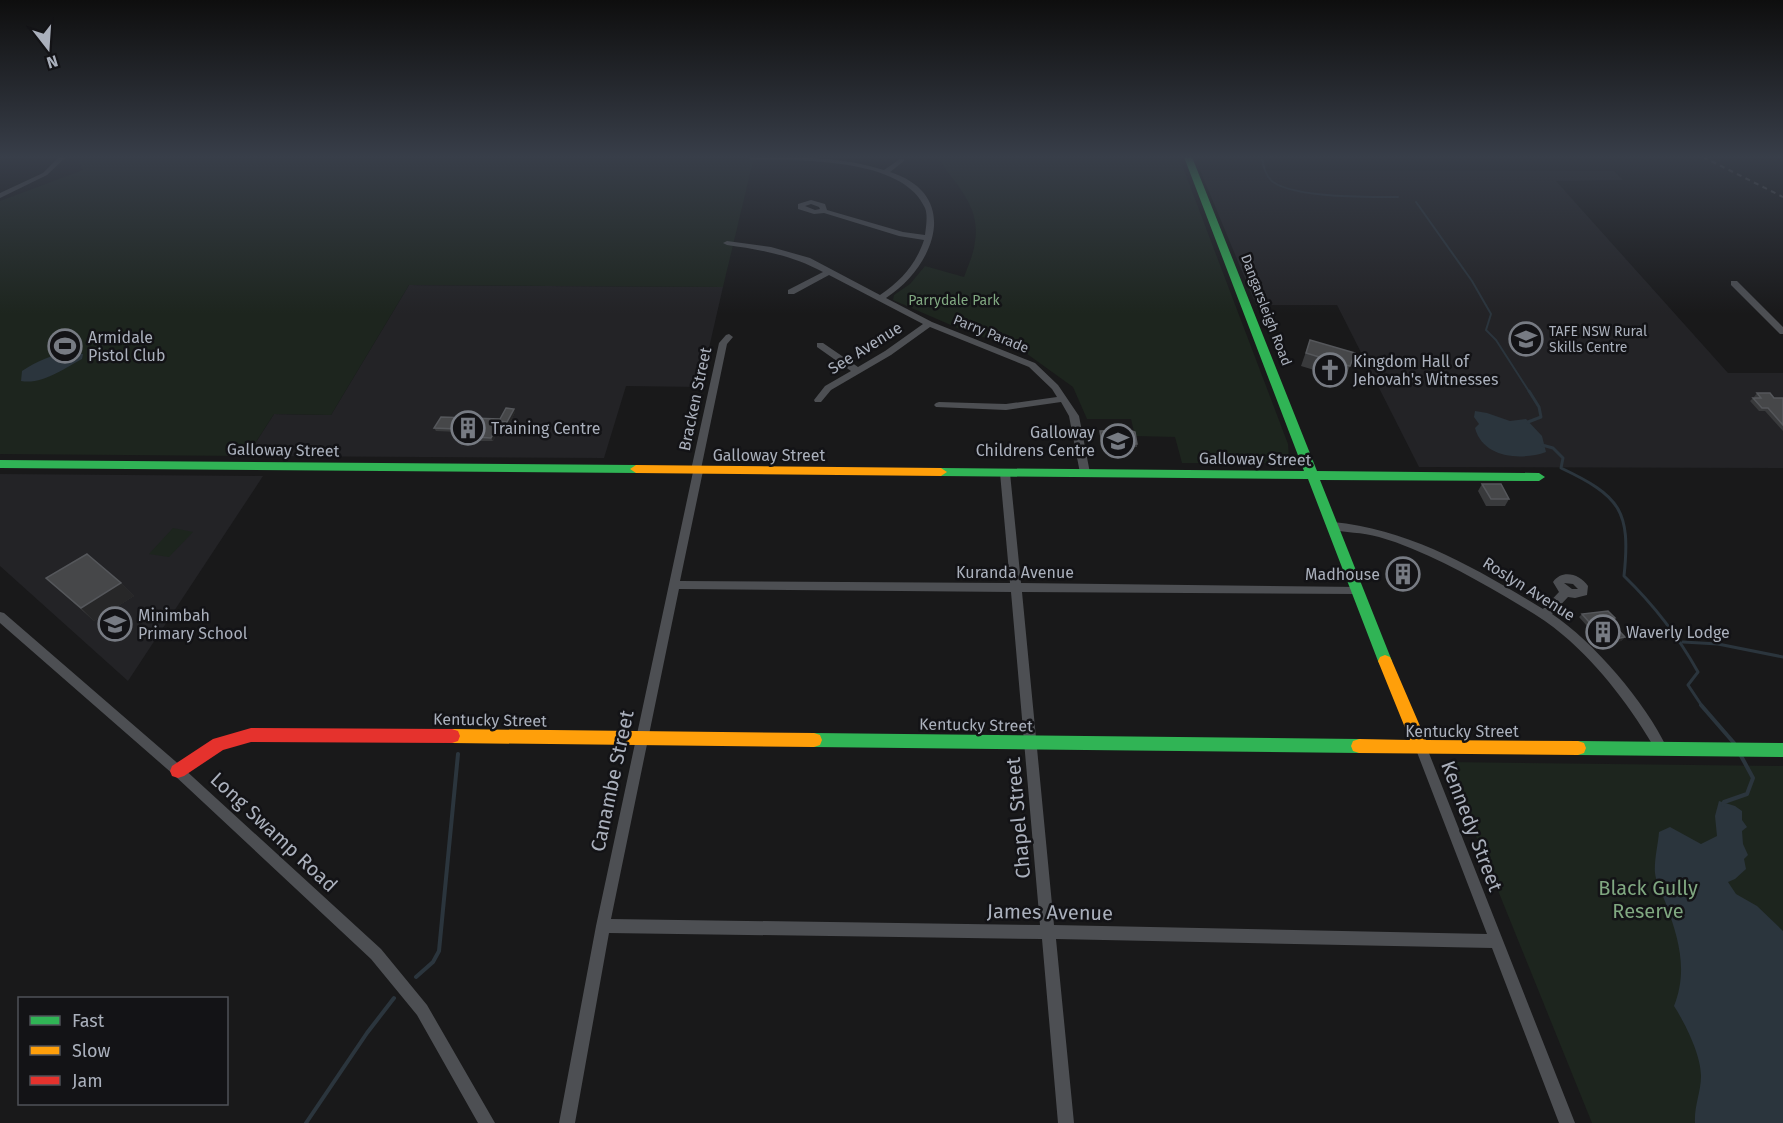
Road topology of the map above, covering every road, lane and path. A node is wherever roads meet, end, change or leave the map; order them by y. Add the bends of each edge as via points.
1 (931, 209) edge
2 (1209, 209) edge
3 (824, 211) dead end
4 (929, 238) junction
5 (727, 243) dead end
6 (828, 272) junction
7 (1734, 283) dead end
8 (791, 292) dead end
9 (879, 299) junction
10 (929, 324) junction
11 (1783, 332) edge
12 (729, 337) dead end
13 (820, 345) dead end
14 (856, 370) junction
15 (1064, 399) junction
16 (818, 400) dead end
17 (939, 405) dead end
18 (0, 464) edge
19 (697, 470) junction
20 (1005, 473) junction
21 (1085, 473) junction
22 (1313, 476) junction
23 (1539, 477) dead end
24 (1333, 526) junction
25 (674, 585) junction
26 (1016, 588) junction
27 (1356, 590) junction
28 (1566, 592) dead end
29 (1544, 615) junction
30 (0, 616) edge
31 (643, 738) junction
32 (1030, 742) junction
33 (1421, 747) junction
34 (1662, 748) junction
35 (1783, 750) edge
36 (178, 771) junction
37 (603, 926) junction
38 (1048, 932) junction
39 (1496, 941) junction
40 (569, 1100) junction
41 (487, 1119) edge
42 (558, 1123) edge
43 (567, 1123) edge
44 (1066, 1123) edge
45 (1567, 1123) edge

1 - 4 street
2 - 22 street, Dangarsleigh Road
3 - 4 street
4 - 9 street via 918,267
5 - 6 street, Parry Parade via 789,254
6 - 8 street
6 - 9 street, Parry Parade
7 - 11 street
9 - 10 street, Parry Parade
10 - 14 street, See Avenue
10 - 15 street, Parry Parade via 1032,365
12 - 19 street, Bracken Street via 723,343
13 - 14 street
14 - 16 street, See Avenue via 828,388
15 - 17 street via 1006,407
15 - 21 street, Parry Parade via 1074,416
18 - 19 street, Galloway Street
19 - 20 street, Galloway Street
19 - 25 street, Canambe Street
20 - 21 street, Galloway Street
20 - 26 street, Chapel Street
21 - 22 street, Galloway Street
22 - 23 street, Galloway Street
22 - 24 street, Kennedy Street
24 - 27 street, Kennedy Street
24 - 29 street, Roslyn Avenue via 1351,526 1389,537 1475,574
25 - 26 street, Kuranda Avenue
25 - 31 street, Canambe Street
26 - 27 street, Kuranda Avenue
26 - 32 street, Chapel Street
27 - 33 street, Kennedy Street
28 - 29 street
29 - 34 street, Roslyn Avenue via 1567,631 1594,659 1633,705
30 - 36 street, Long Swamp Road
31 - 32 street, Kentucky Street
31 - 36 street, Kentucky Street via 243,736 219,742
31 - 37 street, Canambe Street
32 - 33 street, Kentucky Street
32 - 38 street, Chapel Street
33 - 34 street, Kentucky Street
33 - 39 street, Kennedy Street
34 - 35 street, Kentucky Street
36 - 41 street, Long Swamp Road via 376,954 422,1010
37 - 38 street, James Avenue
37 - 40 street, Canambe Street
38 - 39 street, James Avenue
38 - 44 street, Chapel Street
39 - 45 street, Kennedy Street
40 - 42 street, Canambe Street
40 - 43 street, Canambe Street

